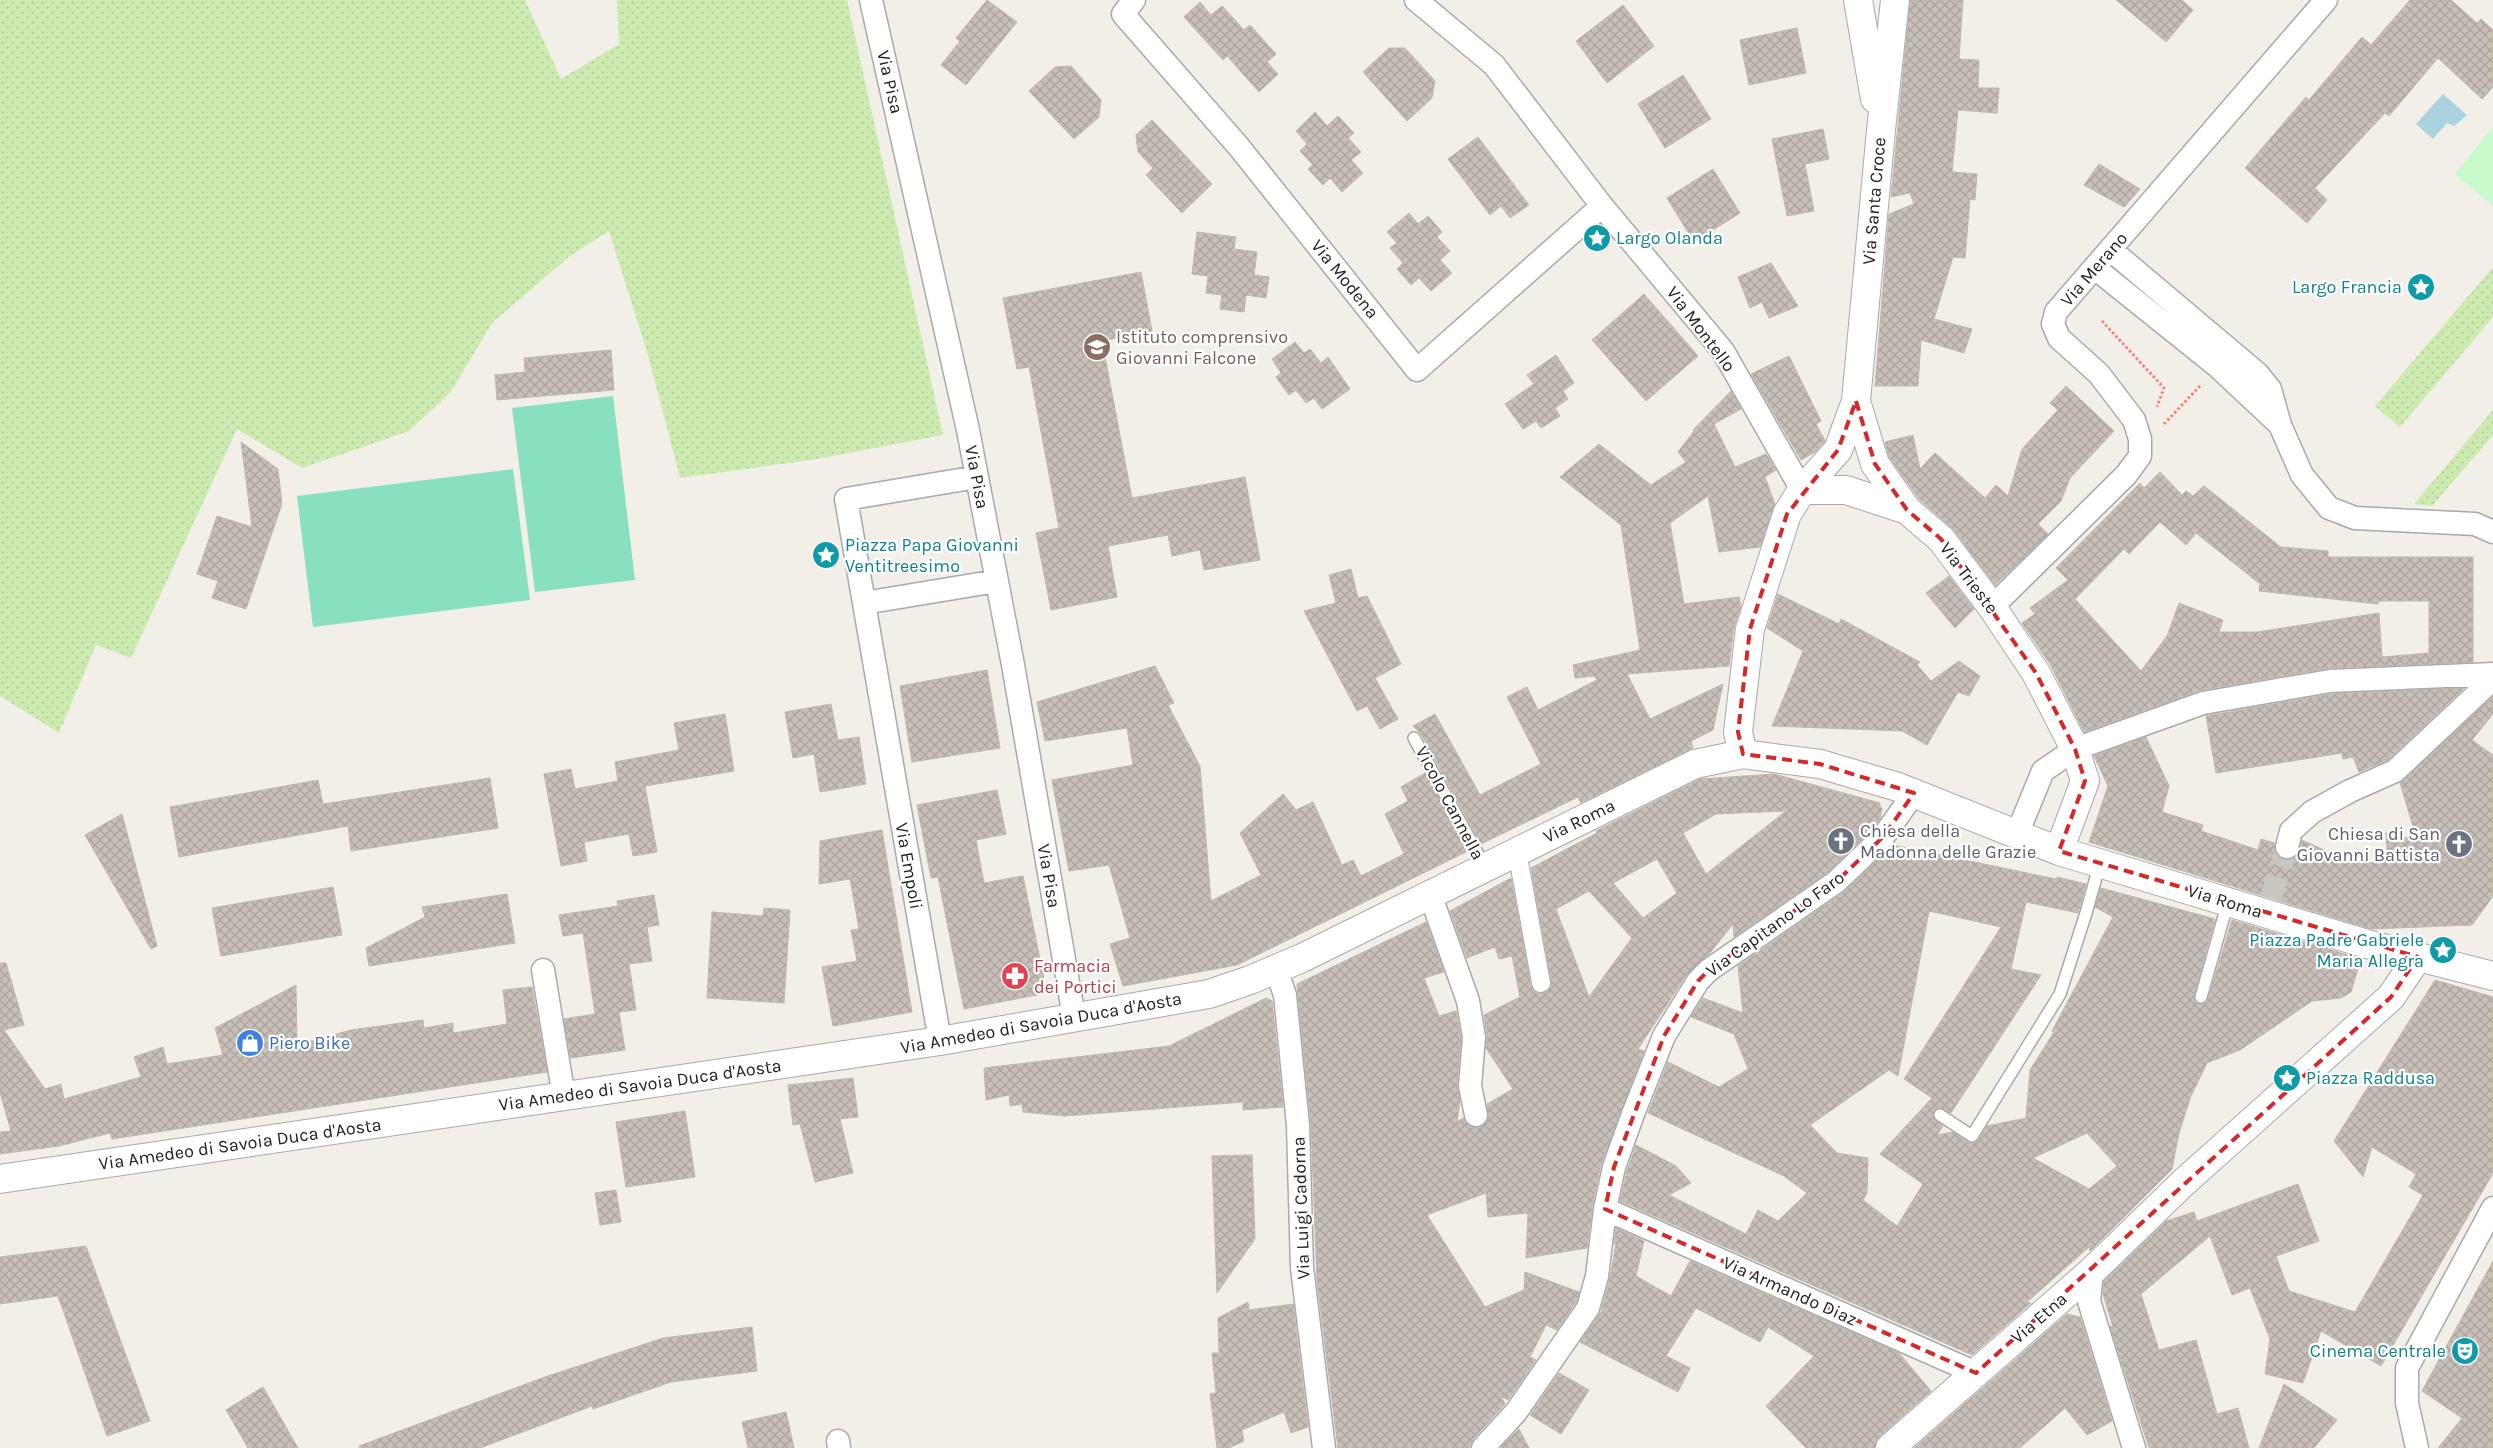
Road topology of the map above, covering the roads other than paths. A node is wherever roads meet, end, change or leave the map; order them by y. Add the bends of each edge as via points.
1 (871, 0) edge
2 (1134, 0) edge
3 (1416, 0) edge
4 (1858, 0) edge
5 (1895, 0) edge
6 (2326, 0) edge
7 (1881, 130) junction
8 (1602, 206) junction
9 (2111, 250) junction
10 (2096, 268) junction
11 (1856, 401) junction
12 (2280, 425) junction
13 (977, 477) junction
14 (1802, 490) junction
15 (1907, 510) junction
16 (2493, 532) edge
17 (997, 581) junction
18 (864, 603) junction
19 (1992, 607) junction
20 (2493, 674) edge
21 (2493, 679) edge
22 (1414, 738) dead end
23 (2075, 749) junction
24 (1744, 754) junction
25 (1906, 790) junction
26 (2017, 834) junction
27 (2287, 847) tunnel mouth
28 (1517, 851) junction
29 (2080, 857) junction
30 (1485, 868) junction
31 (1430, 894) junction
32 (2228, 902) junction
33 (2418, 957) junction
34 (1276, 969) junction
35 (543, 970) dead end
36 (2493, 976) edge
37 (1540, 983) dead end
38 (2201, 997) dead end
39 (1074, 1018) junction
40 (940, 1041) junction
41 (564, 1096) junction
42 (1476, 1115) dead end
43 (1940, 1115) dead end
44 (0, 1179) edge
45 (1605, 1208) junction
46 (2493, 1208) edge
47 (2092, 1271) junction
48 (1976, 1373) junction
49 (1324, 1448) edge
50 (1483, 1448) edge
51 (1890, 1448) edge
52 (2134, 1448) edge
53 (2416, 1448) edge

1 - 13 street, Via Pisa
2 - 8 street, Via Modena via 1123,14 1239,147 1417,370
3 - 8 street, Via Montello via 1494,65
4 - 7 street
5 - 7 street, Via Santa Croce
6 - 9 street, Via Merano
7 - 11 street, Via Santa Croce
8 - 14 street, Via Montello via 1723,351
9 - 10 street, Via Merano
9 - 12 street via 2258,374 2270,389
10 - 12 street via 2217,366
10 - 19 street, Via Merano via 2056,312 2053,324 2059,338 2099,374 2134,420 2140,439 2140,456 2126,475
11 - 14 street via 1838,450
11 - 15 street via 1875,464
12 - 16 street via 2302,475 2328,508 2355,518 2476,524
13 - 17 street, Via Pisa
13 - 18 street, Via Empoli via 846,499
14 - 15 street, Via Trieste via 1846,490
14 - 24 street via 1788,514 1750,629 1738,732
15 - 19 street, Via Trieste via 1941,539
17 - 18 street
17 - 39 street, Via Pisa
18 - 40 street, Via Empoli
19 - 23 street, Via Trieste via 2036,673
20 - 23 street via 2330,681 2203,703
21 - 27 street via 2395,771 2312,812 2291,831
22 - 30 lane, Vicolo Cannella
23 - 26 street via 2043,771
23 - 29 street, Via Trieste via 2085,781
24 - 25 street, Via Roma via 1820,764
24 - 28 street, Via Roma via 1695,764
25 - 26 street, Via Roma
25 - 45 street, Via Capitano Lo Faro via 1883,837 1836,882 1709,970 1698,982 1664,1036 1614,1167
26 - 29 street, Via Roma
28 - 30 street, Via Roma
28 - 37 street
29 - 32 street, Via Roma
29 - 43 lane via 2086,914 2060,994 1972,1136
30 - 31 street, Via Roma
31 - 34 street, Via Roma
31 - 42 street via 1468,1001 1474,1037 1470,1086
32 - 33 street, Via Roma via 2269,906 2367,944
32 - 38 lane
33 - 36 street, Via Roma
33 - 47 street, Via Etna via 2391,997 2183,1184
34 - 39 street, Via Amedeo di Savoia Duca d'Aosta via 1209,994
34 - 49 street, Via Luigi Cadorna via 1285,995 1298,1116 1302,1268
35 - 41 street
39 - 40 street, Via Amedeo di Savoia Duca d'Aosta
40 - 41 street, Via Amedeo di Savoia Duca d'Aosta
41 - 44 street, Via Amedeo di Savoia Duca d'Aosta
45 - 48 street, Via Armando Diaz
45 - 50 street, Via Capitano Lo Faro via 1597,1276 1588,1308 1516,1412
46 - 53 street via 2407,1368 2407,1402
47 - 48 street, Via Etna
47 - 52 street via 2089,1301
48 - 51 street, Via Etna

